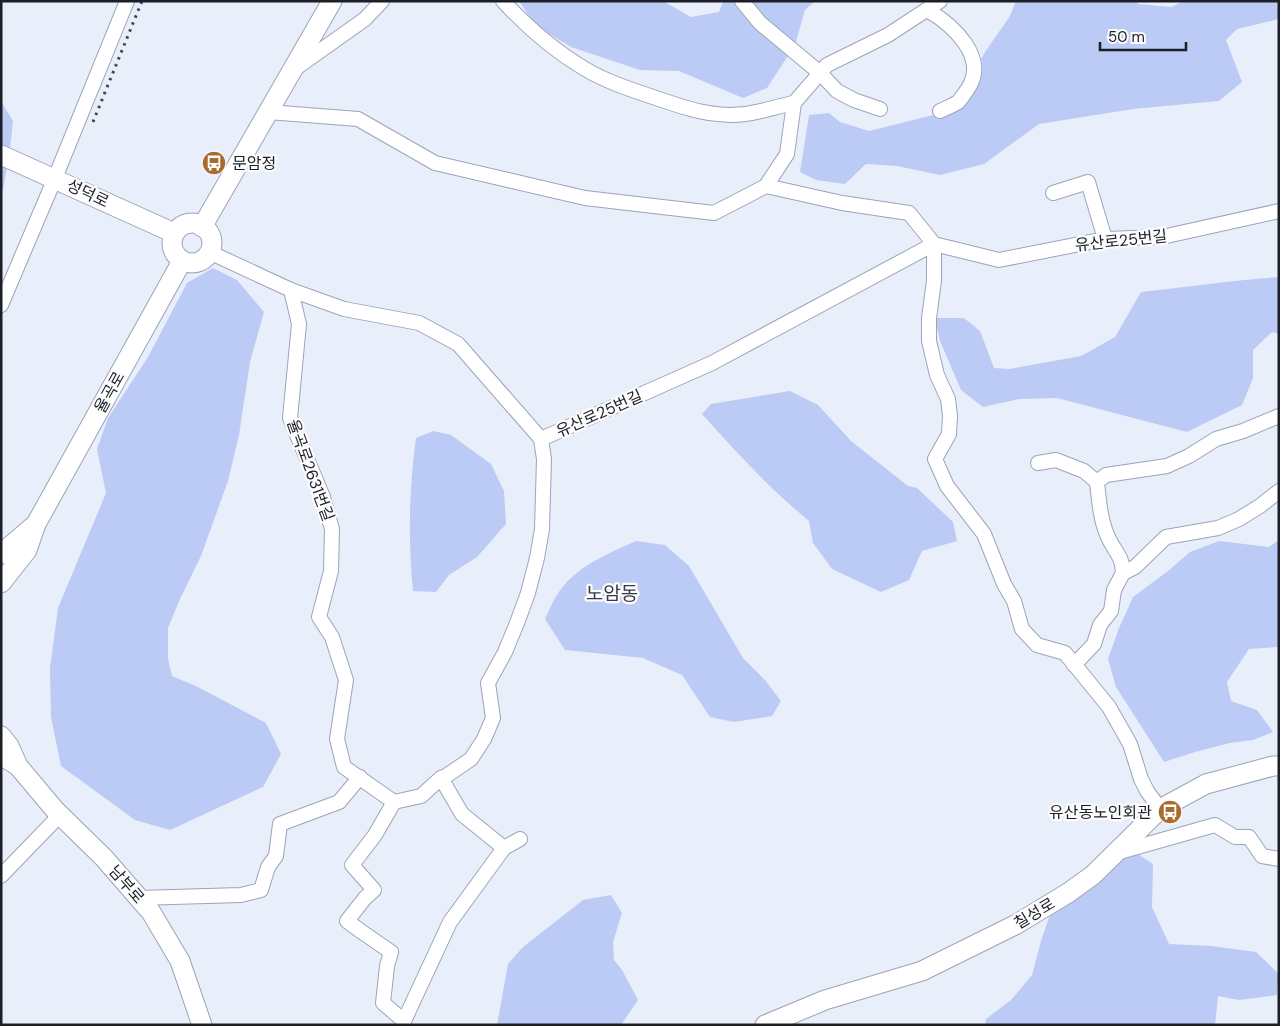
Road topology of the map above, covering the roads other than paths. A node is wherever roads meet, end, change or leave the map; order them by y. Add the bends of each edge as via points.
1 (127, 1) edge
2 (332, 1) edge
3 (382, 1) edge
4 (503, 1) edge
5 (742, 1) edge
6 (940, 1) edge
7 (927, 10) junction
8 (293, 70) junction
9 (820, 73) junction
10 (794, 103) junction
11 (880, 109) dead end
12 (940, 111) dead end
13 (268, 112) junction
14 (1, 155) edge
15 (55, 178) junction
16 (766, 186) junction
17 (1053, 193) dead end
18 (1279, 211) edge
19 (202, 227) junction
20 (174, 233) junction
21 (1105, 239) junction
22 (934, 244) junction
23 (209, 252) junction
24 (182, 261) junction
25 (291, 290) junction
26 (1, 305) edge
27 (1279, 416) edge
28 (542, 439) junction
29 (1038, 463) dead end
30 (1097, 482) junction
31 (1279, 490) edge
32 (36, 524) junction
33 (1, 554) edge
34 (1122, 573) junction
35 (1, 583) edge
36 (1074, 665) junction
37 (1, 736) edge
38 (1, 755) edge
39 (18, 766) junction
40 (1279, 766) edge
41 (360, 777) junction
42 (441, 778) junction
43 (394, 802) junction
44 (1160, 809) junction
45 (60, 815) junction
46 (520, 839) dead end
47 (504, 848) junction
48 (1116, 853) junction
49 (1279, 859) edge
50 (1, 876) edge
51 (139, 898) junction
52 (404, 1023) edge
53 (202, 1025) edge
54 (765, 1025) edge

1 - 15 street
2 - 8 street
3 - 8 street via 365,19
4 - 10 street via 542,37 586,70 681,107 709,114 745,114
5 - 9 street via 760,23
6 - 7 street
7 - 9 street via 888,35 827,65
7 - 12 street via 958,34 971,54 974,67 973,83 959,102
8 - 13 street
9 - 10 street
9 - 11 street via 837,91
10 - 16 street via 787,154
13 - 16 street via 358,119 435,164 585,198 714,214
13 - 19 street
14 - 15 street, 성덕로
15 - 20 street, 성덕로
15 - 26 street
16 - 22 street via 842,203 909,213
17 - 21 street via 1088,182
18 - 21 street, 유산로25번길 via 1162,237
19 - 20 street via 184,225
19 - 23 street via 210,237
20 - 24 street via 172,246
21 - 22 street, 유산로25번길 via 999,260
22 - 28 street, 유산로25번길 via 712,363
22 - 36 street via 929,341 937,375 948,398 950,416 948,434 935,459 947,486 984,534 1014,601 1022,629 1037,645 1064,653
23 - 24 street via 195,263
23 - 25 street
24 - 32 street, 율곡로
25 - 28 street via 344,310 419,323 458,344
25 - 41 street, 율곡로2631번길 via 299,324 290,418 323,497 332,528 331,571 319,617 332,637 346,680 337,740 344,767
27 - 30 street via 1216,439 1167,466 1106,476
28 - 42 street, 유산로25번길 via 542,528 537,558 517,623 488,683 493,718 471,759
29 - 30 street via 1056,460 1084,472
30 - 34 street via 1100,512 1108,536 1122,561
31 - 34 street via 1260,506 1218,528 1166,537 1135,567
32 - 33 street
32 - 35 street via 26,550
34 - 36 street via 1114,590 1110,611 1100,625 1094,644
36 - 44 street via 1109,707 1130,744 1141,779
37 - 39 street
38 - 39 street
39 - 45 street, 남부로
40 - 44 street, 칠성로 via 1206,784
41 - 43 street, 율곡로2631번길
41 - 51 street via 339,802 280,824 276,856 268,867 261,890 241,895
42 - 43 street via 421,796
42 - 47 street via 462,814
43 - 52 street via 352,865 374,890 347,921 391,952 383,1003
44 - 48 street, 칠성로
45 - 50 street
45 - 51 street, 남부로
46 - 47 street
47 - 52 street via 450,922
48 - 49 street via 1215,825 1235,837 1249,837 1262,856
48 - 54 street, 칠성로 via 1068,893 1015,925 922,971 825,1000
51 - 53 street, 남부로 via 180,961

